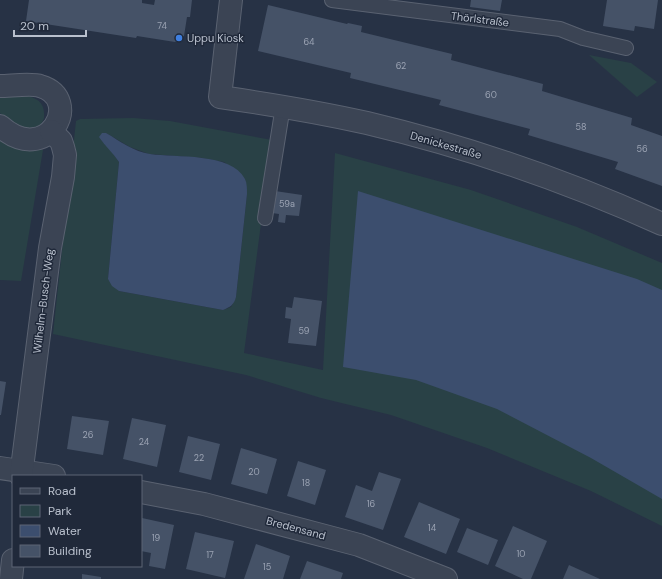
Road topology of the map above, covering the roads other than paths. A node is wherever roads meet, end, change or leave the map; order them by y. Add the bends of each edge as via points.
1 (231, 0) edge
2 (332, 0) edge
3 (626, 48) dead end
4 (0, 86) edge
5 (283, 106) junction
6 (0, 126) edge
7 (50, 131) junction
8 (265, 218) dead end
9 (662, 224) edge
10 (0, 468) edge
11 (21, 474) edge
12 (38, 475) edge
13 (142, 492) edge
14 (12, 567) edge
15 (11, 579) edge
16 (446, 579) edge

1 - 5 street, Denickestraße via 220,97
2 - 3 lane, Thörlstraße via 560,29 583,38
4 - 7 street via 39,85 54,94 61,109 58,120
5 - 8 lane
5 - 9 street, Denickestraße via 366,123 480,154 570,185
6 - 7 street via 25,140 37,139
7 - 11 street, Wilhelm-Busch-Weg via 62,141 63,177 50,248
10 - 11 street
11 - 12 street
13 - 16 street, Bredensand via 204,504 359,545
14 - 15 street

